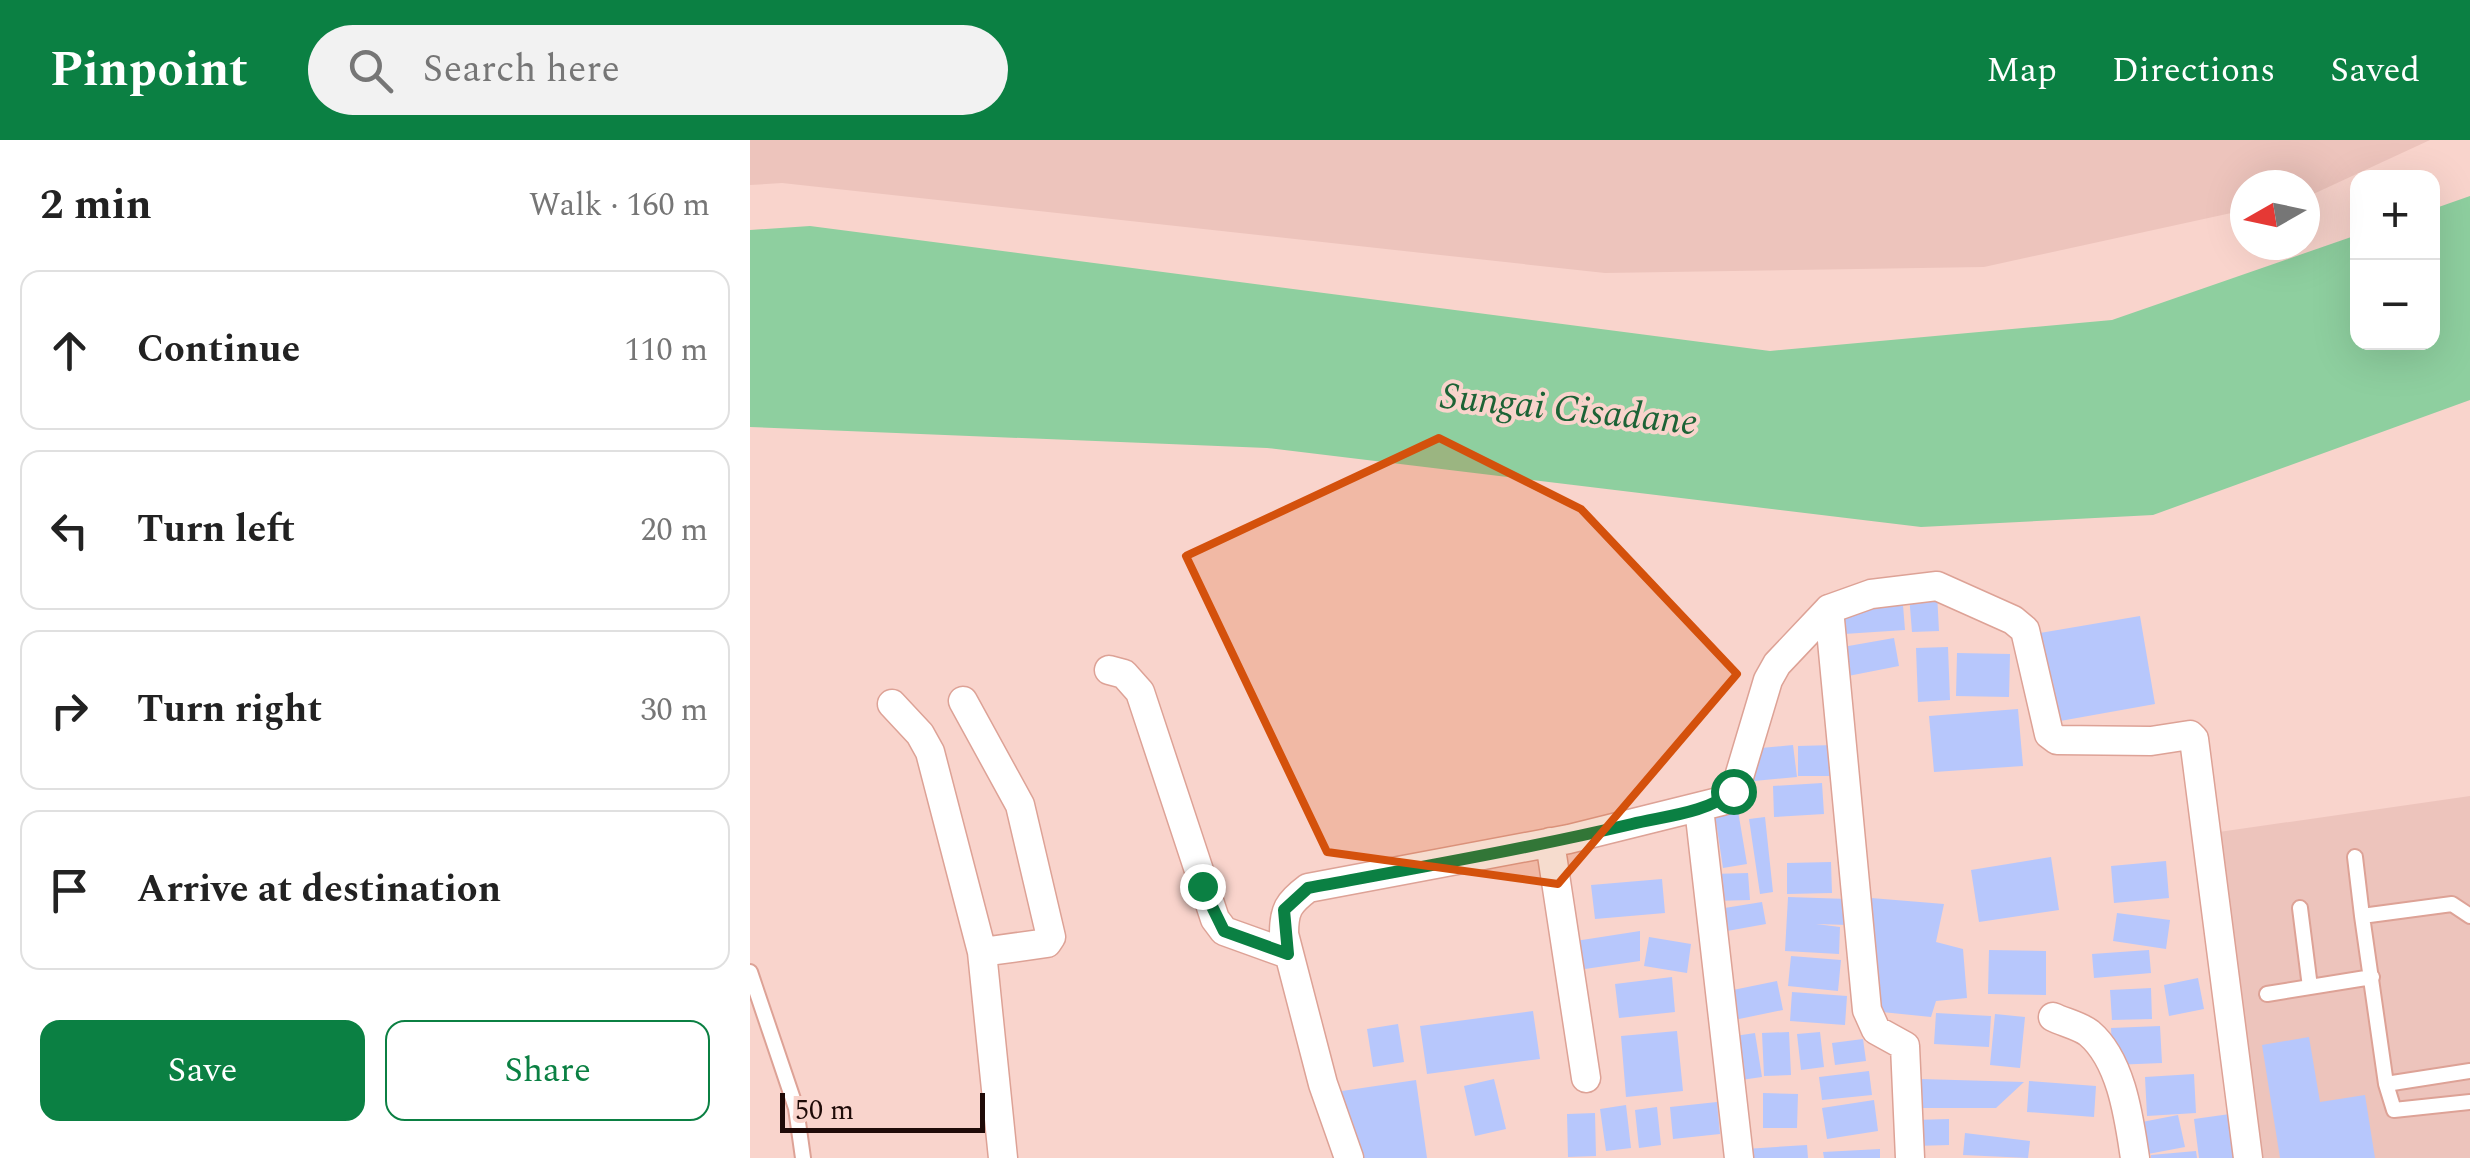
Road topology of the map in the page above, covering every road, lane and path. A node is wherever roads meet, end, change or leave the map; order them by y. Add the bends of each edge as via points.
1 (1829, 609) junction
2 (1109, 670) dead end
3 (963, 701) dead end
4 (892, 704) dead end
5 (1699, 808) junction
6 (1550, 842) junction
7 (2355, 858) dead end
8 (2300, 908) dead end
9 (2362, 916) junction
10 (2470, 916) edge
11 (982, 952) junction
12 (1288, 954) junction
13 (750, 972) edge
14 (2372, 977) junction
15 (2310, 986) junction
16 (2267, 994) dead end
17 (2053, 1017) dead end
18 (2470, 1070) edge
19 (1586, 1078) dead end
20 (2386, 1084) junction
21 (2470, 1102) edge
22 (803, 1158) edge
23 (1004, 1158) edge
24 (1349, 1158) edge
25 (1740, 1158) edge
26 (1910, 1158) edge
27 (2135, 1158) edge
28 (2248, 1158) edge

1 - 5 street via 1768,680 1733,791
1 - 26 street via 1867,1010 1876,1030 1905,1046
1 - 28 street via 1872,594 1949,588 2025,630 2049,734 2057,740 2193,736
2 - 12 street via 1124,674 1140,692 1215,919 1224,931
3 - 11 street via 1020,805 1051,937 1047,944
4 - 11 street via 930,752
5 - 6 street
5 - 25 street
6 - 12 street via 1308,888 1284,910
6 - 19 street
7 - 9 lane
8 - 15 lane
9 - 10 lane via 2452,904
9 - 14 lane
11 - 23 street
12 - 24 street
13 - 22 lane via 796,1108
14 - 15 lane
14 - 20 lane
15 - 16 lane
17 - 27 street via 2090,1034 2109,1064 2126,1096
18 - 20 lane
20 - 21 lane via 2394,1110 2402,1112

